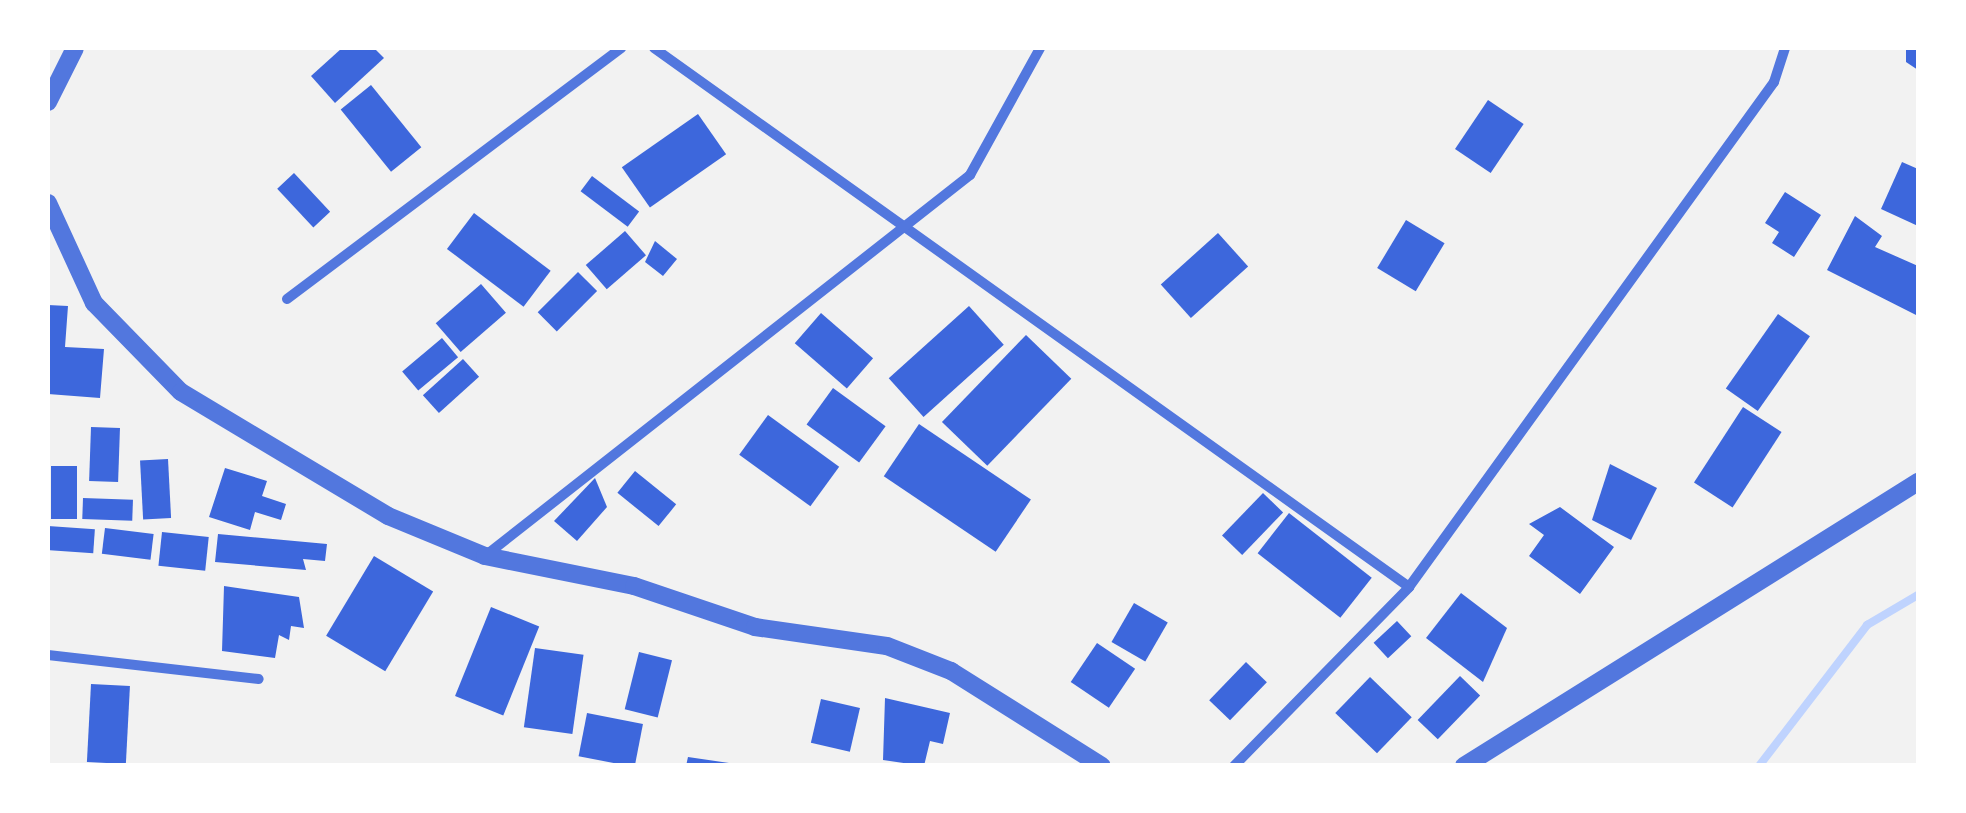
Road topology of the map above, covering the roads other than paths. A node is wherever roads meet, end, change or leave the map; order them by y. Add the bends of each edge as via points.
1 (76, 48) edge
2 (621, 48) edge
3 (654, 48) edge
4 (1040, 48) edge
5 (1785, 48) edge
6 (48, 102) edge
7 (48, 203) edge
8 (900, 229) junction
9 (287, 299) dead end
10 (1918, 482) edge
11 (485, 556) junction
12 (1409, 587) junction
13 (48, 655) edge
14 (259, 680) dead end
15 (1102, 766) edge
16 (1234, 766) edge
17 (1464, 766) edge

1 - 6 street
2 - 9 street
3 - 8 street
4 - 8 street via 970,175
5 - 12 street via 1774,82
7 - 11 street via 94,303 181,392 388,516
8 - 11 street
8 - 12 street
10 - 17 street
11 - 15 street via 634,586 755,627 887,646 951,671
12 - 16 street
13 - 14 street

